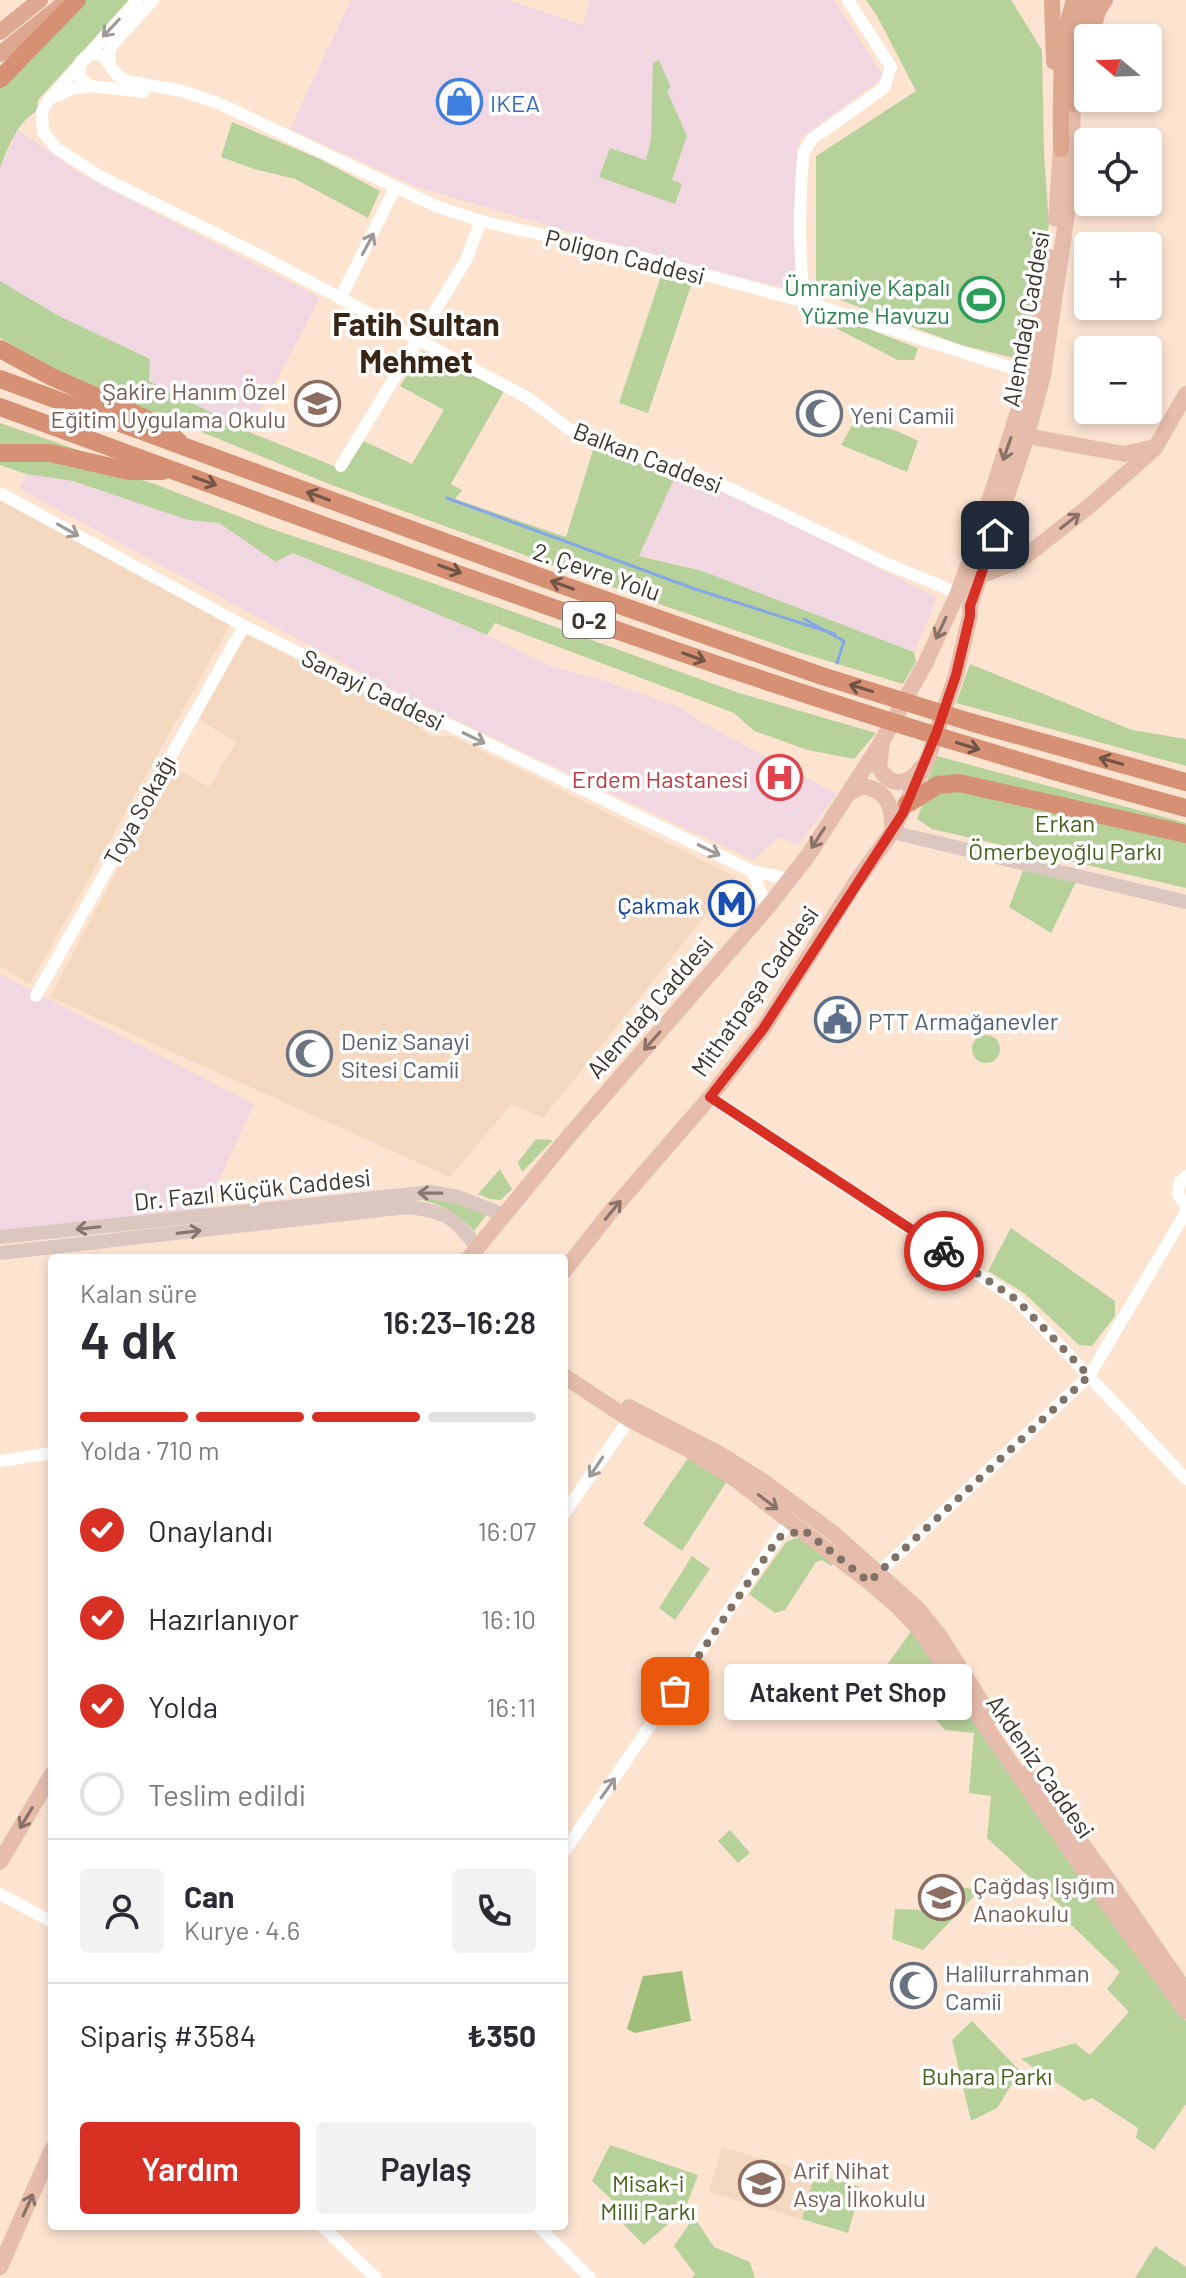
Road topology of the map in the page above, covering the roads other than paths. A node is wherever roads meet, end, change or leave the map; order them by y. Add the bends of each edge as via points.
1 (40, 0) edge
2 (67, 0) edge
3 (77, 0) edge
4 (137, 0) edge
5 (153, 0) edge
6 (848, 0) edge
7 (1043, 0) edge
8 (1052, 0) edge
9 (1074, 0) edge
10 (1099, 0) edge
11 (1094, 24) edge
12 (0, 32) edge
13 (1052, 35) junction
14 (0, 54) edge
15 (83, 59) junction
16 (111, 66) junction
17 (0, 79) edge
18 (92, 87) junction
19 (1074, 100) edge
20 (48, 101) junction
21 (1073, 104) junction
22 (229, 110) junction
23 (1061, 149) junction
24 (395, 188) junction
25 (481, 221) junction
26 (801, 270) junction
27 (778, 295) junction
28 (340, 299) junction
29 (809, 303) junction
30 (416, 340) junction
31 (0, 349) edge
32 (1031, 374) junction
33 (0, 379) edge
34 (1186, 394) edge
35 (0, 407) edge
36 (1027, 436) junction
37 (185, 448) junction
38 (1155, 448) junction
39 (0, 453) edge
40 (341, 466) dead end
41 (175, 471) junction
42 (0, 493) edge
43 (980, 576) junction
44 (958, 593) junction
45 (244, 626) junction
46 (882, 741) junction
47 (928, 758) junction
48 (1186, 782) edge
49 (846, 797) junction
50 (907, 804) junction
51 (1186, 808) edge
52 (892, 832) junction
53 (1186, 834) edge
54 (752, 871) junction
55 (789, 879) junction
56 (1186, 902) edge
57 (767, 908) junction
58 (36, 996) dead end
59 (710, 1097) junction
60 (1186, 1176) edge
61 (521, 1195) junction
62 (1186, 1210) edge
63 (504, 1215) junction
64 (0, 1237) edge
65 (0, 1253) edge
66 (474, 1254) edge
67 (475, 1254) edge
68 (475, 1254) edge
69 (568, 1266) edge
70 (568, 1367) edge
71 (1089, 1376) junction
72 (568, 1378) edge
73 (632, 1415) junction
74 (48, 1454) edge
75 (0, 1461) edge
76 (1186, 1479) edge
77 (568, 1508) edge
78 (794, 1513) junction
79 (804, 1530) junction
80 (779, 1537) junction
81 (874, 1578) junction
82 (48, 1781) edge
83 (568, 1846) edge
84 (0, 1862) edge
85 (0, 1894) edge
86 (48, 1920) edge
87 (1186, 1992) edge
88 (1186, 2011) edge
89 (48, 2158) edge
90 (326, 2230) edge
91 (542, 2230) edge
92 (0, 2267) edge
93 (376, 2278) edge
94 (590, 2278) edge

1 - 12 highway
2 - 14 highway
3 - 17 highway
4 -> 15 street
5 - 16 street via 113,44
6 - 26 street via 891,67 890,75 884,88 812,139 804,152
7 - 13 highway
8 - 13 highway
9 - 23 highway via 1061,61
10 - 11 highway
10 - 21 highway via 1077,36
13 - 23 highway
15 - 16 street via 99,54
15 - 18 street via 79,76
15 - 20 street
16 - 18 street via 109,80
16 - 22 street via 127,81 182,91
18 - 20 street via 72,89
18 - 22 street via 165,95
19 - 21 highway
20 - 28 street, Balkan Caddesi via 43,132 64,154 112,184
21 - 36 main road, Alemdağ Caddesi via 1070,194 1043,375
22 - 24 street, Poligon Caddesi
23 - 32 main road, Alemdağ Caddesi
24 - 25 street, Poligon Caddesi
28 -> 24 street
25 - 27 street, Poligon Caddesi
25 - 30 street via 466,260
26 - 27 street via 793,286
26 - 29 street
27 - 29 street, Poligon Caddesi
28 - 30 street, Balkan Caddesi
29 - 32 street, Poligon Caddesi
30 - 40 street
30 - 44 street, Balkan Caddesi via 528,398 569,429 731,489
31 - 37 highway via 162,426
32 -> 44 main road, Alemdağ Caddesi
33 - 37 highway, 2. Çevre Yolu / O-2
34 - 38 main road
35 - 41 highway, 2. Çevre Yolu / O-2
36 - 38 main road via 1124,454
36 - 43 main road, Alemdağ Caddesi
48 -> 37 highway, 2. Çevre Yolu / O-2 via 822,676
43 -> 38 main road via 1021,560
39 - 41 highway via 50,453 129,471
41 -> 51 highway, 2. Çevre Yolu / O-2 via 712,664 964,745
42 -> 45 street, Sanayi Caddesi
43 - 47 main road, Alemdağ Caddesi via 956,675
44 -> 46 main road, Alemdağ Caddesi
45 -> 54 street, Sanayi Caddesi
45 - 58 street, Toya Sokağı
46 - 47 main road via 879,767 890,782 910,780
46 - 49 main road, Alemdağ Caddesi
47 - 50 main road, Mithatpaşa Caddesi
49 - 52 main road via 863,786 881,792 891,806
49 -> 55 main road, Alemdağ Caddesi
50 - 52 main road, Mithatpaşa Caddesi
50 - 53 highway via 938,785 959,783
52 - 56 main road
52 - 59 main road, Mithatpaşa Caddesi via 763,1029
54 - 55 street, Sanayi Caddesi
54 - 57 street
55 - 57 main road, Alemdağ Caddesi
57 -> 61 main road, Alemdağ Caddesi
69 -> 59 main road, Mithatpaşa Caddesi
59 - 71 street via 1017,1300
60 - 62 street via 1178,1194
61 - 63 main road, Alemdağ Caddesi
61 - 67 main road via 513,1214
62 - 71 street
63 -> 64 main road, Dr. Fazıl Küçük Caddesi via 431,1192
63 - 68 main road, Alemdağ Caddesi
65 -> 66 main road, Dr. Fazıl Küçük Caddesi via 407,1207 445,1214 459,1223
70 - 73 main road, Akdeniz Caddesi
71 - 76 street
71 - 81 street
72 - 73 main road, Akdeniz Caddesi
73 -> 77 street
73 - 78 main road, Akdeniz Caddesi
74 - 75 street
78 - 79 main road, Akdeniz Caddesi
78 - 80 street
78 - 81 main road, Akdeniz Caddesi
79 - 80 street
79 - 81 main road, Akdeniz Caddesi
83 -> 80 street
81 - 87 main road, Akdeniz Caddesi via 918,1609 939,1635 1001,1733
81 - 88 main road, Akdeniz Caddesi via 920,1630
82 -> 84 main road
85 - 86 street
92 -> 89 main road
90 - 93 street
91 - 94 street

